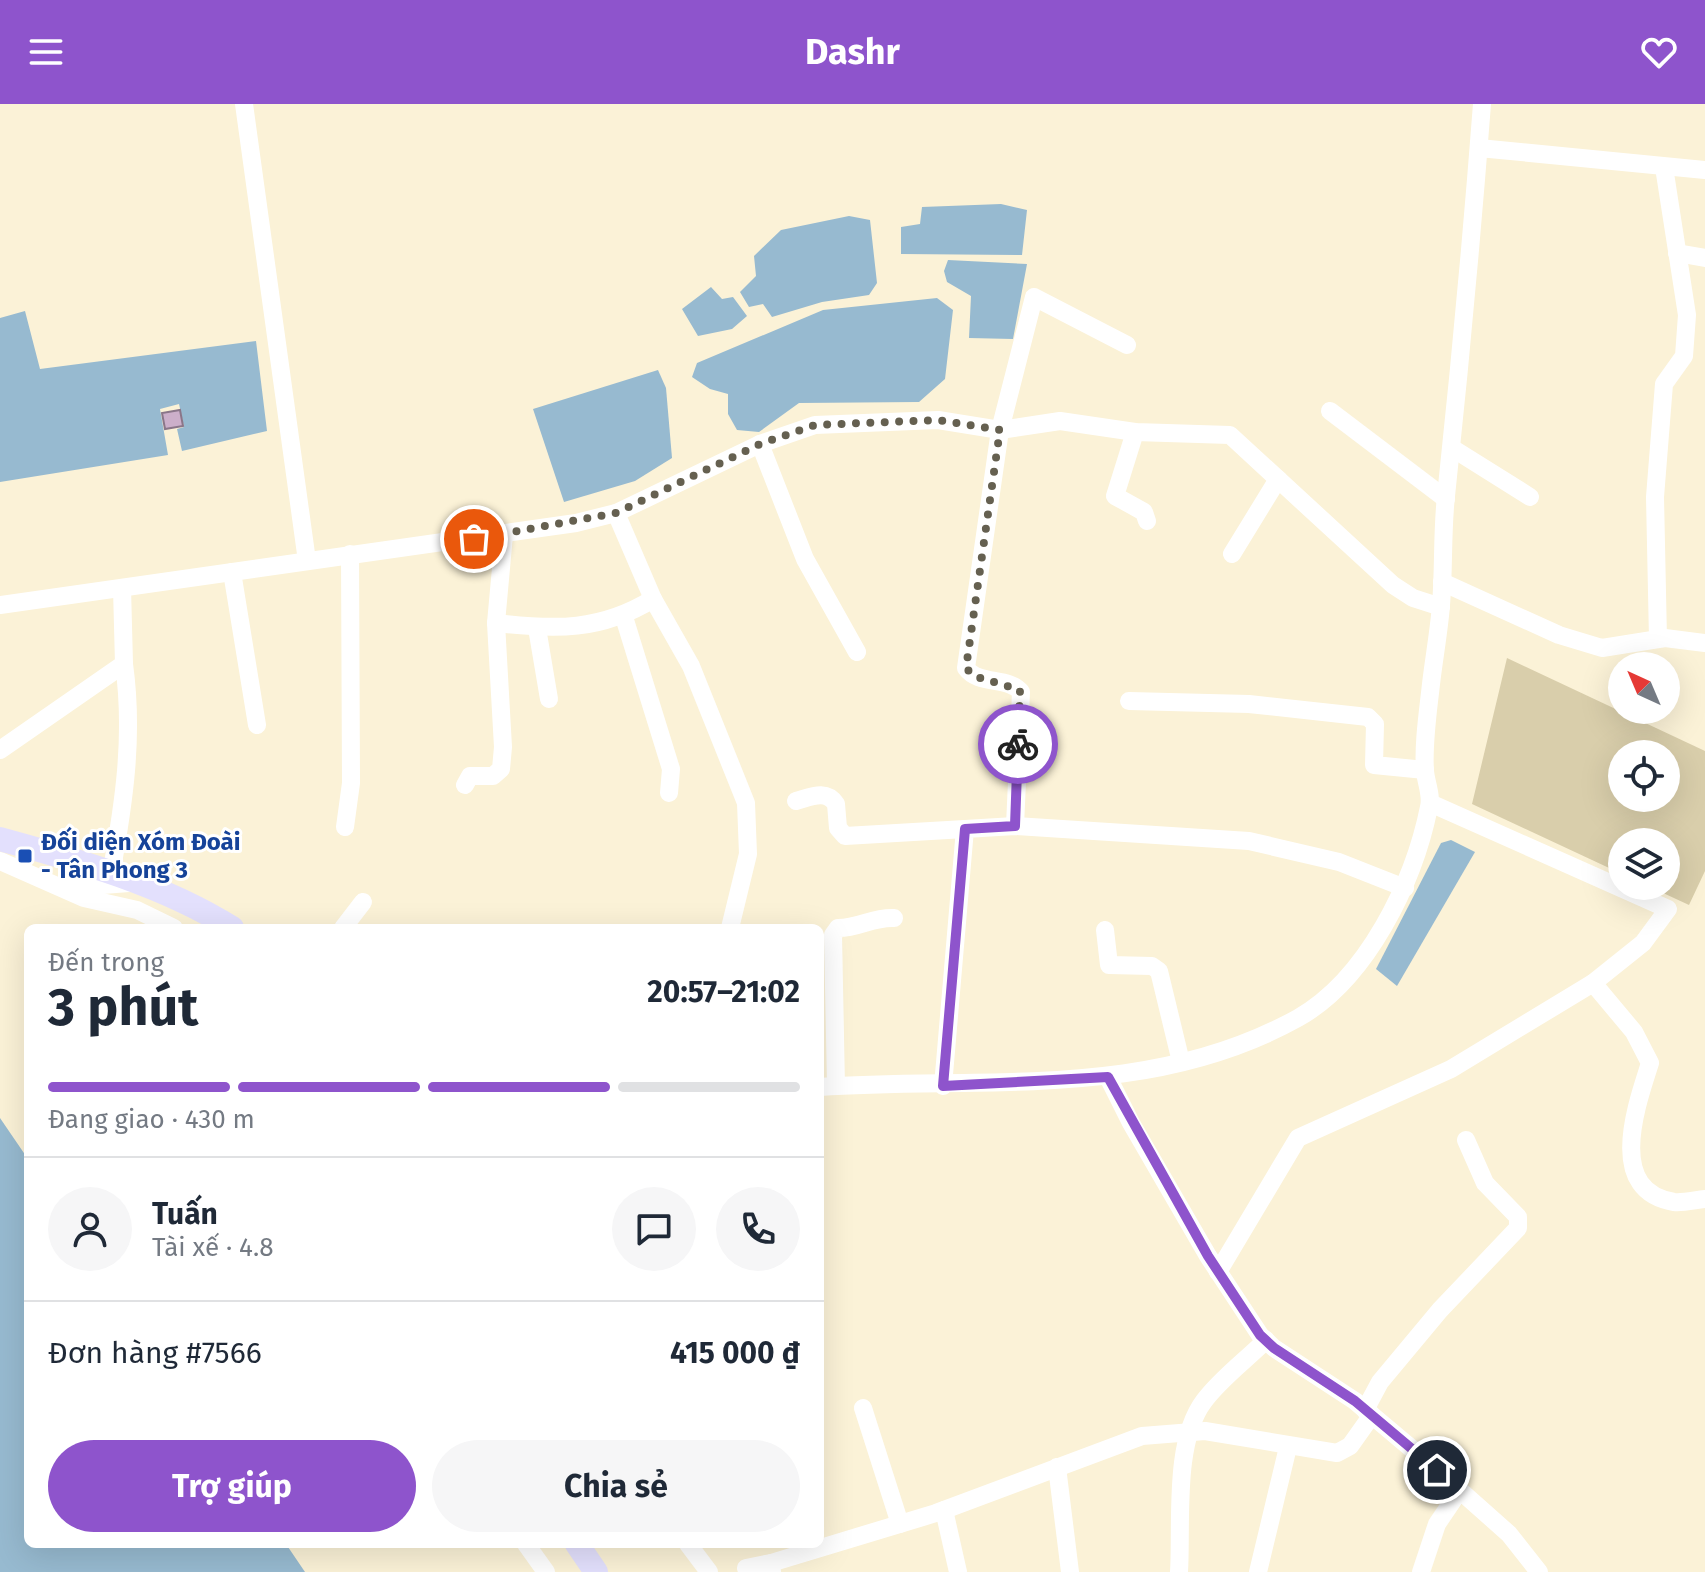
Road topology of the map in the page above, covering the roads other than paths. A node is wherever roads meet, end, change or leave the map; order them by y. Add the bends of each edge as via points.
1 (244, 104) edge
2 (1482, 104) edge
3 (1479, 148) junction
4 (1664, 167) junction
5 (1705, 170) edge
6 (1677, 253) junction
7 (1705, 258) edge
8 (1127, 345) dead end
9 (1330, 411) dead end
10 (1000, 430) junction
11 (1135, 432) junction
12 (760, 444) junction
13 (1452, 448) junction
14 (1278, 479) junction
15 (1530, 497) dead end
16 (1446, 499) junction
17 (616, 513) junction
18 (1147, 521) dead end
19 (504, 535) junction
20 (350, 554) junction
21 (1232, 554) dead end
22 (307, 561) junction
23 (232, 572) junction
24 (1442, 582) junction
25 (122, 588) junction
26 (653, 599) junction
27 (0, 605) edge
28 (1441, 607) junction
29 (624, 617) junction
30 (496, 623) junction
31 (537, 628) junction
32 (1658, 639) junction
33 (1705, 643) edge
34 (857, 652) dead end
35 (124, 664) junction
36 (549, 699) dead end
37 (1129, 701) dead end
38 (257, 725) dead end
39 (0, 750) edge
40 (1425, 770) junction
41 (465, 785) dead end
42 (669, 793) dead end
43 (796, 801) dead end
44 (1430, 803) junction
45 (1015, 826) junction
46 (345, 827) dead end
47 (965, 829) junction
48 (0, 839) edge
49 (0, 861) edge
50 (121, 878) junction
51 (60, 888) junction
52 (1405, 888) junction
53 (363, 902) dead end
54 (894, 918) dead end
55 (166, 924) edge
56 (224, 924) edge
57 (346, 924) edge
58 (731, 924) edge
59 (1105, 930) dead end
60 (1593, 983) junction
61 (1181, 1062) junction
62 (1108, 1077) junction
63 (943, 1086) junction
64 (828, 1087) edge
65 (1466, 1140) dead end
66 (1705, 1199) edge
67 (1218, 1272) junction
68 (1266, 1340) junction
69 (863, 1408) dead end
70 (1368, 1413) junction
71 (1191, 1430) junction
72 (1288, 1447) junction
73 (1057, 1467) junction
74 (1460, 1490) junction
75 (944, 1510) junction
76 (900, 1524) junction
77 (529, 1548) edge
78 (580, 1548) edge
79 (691, 1548) edge
80 (746, 1568) dead end
81 (772, 1568) edge
82 (546, 1572) edge
83 (596, 1572) edge
84 (709, 1572) edge
85 (958, 1572) edge
86 (1070, 1572) edge
87 (1179, 1572) edge
88 (1258, 1572) edge
89 (1421, 1572) edge
90 (1539, 1572) edge

1 - 22 street
2 - 3 street
3 - 4 street
3 - 13 street
4 - 5 street
4 - 6 street
6 - 7 street
6 - 32 street via 1687,315 1684,356 1664,384 1655,497
8 - 10 street via 1034,297
9 - 16 street
10 - 11 street via 1060,421
10 - 12 street via 938,420 882,421 815,425
10 - 45 street via 966,668 974,676 1016,686 1021,692
11 - 14 street via 1230,435
11 - 18 street via 1115,496 1144,512
12 - 17 street
12 - 34 street via 805,559
13 - 15 street
13 - 16 street
14 - 21 street
14 - 28 street via 1393,585
16 - 24 street
17 - 19 street
17 - 26 street
19 - 20 street
19 - 30 street
20 - 22 street
20 - 46 street via 351,783
22 - 23 street
23 - 25 street
23 - 38 street
24 - 28 street
24 - 32 street via 1587,644 1615,647
25 - 27 street
25 - 35 street
26 - 29 street
26 - 58 street via 691,666 746,803 748,854
28 - 40 street
29 - 31 street
29 - 42 street via 671,769
30 - 31 street
30 - 41 street via 501,769 493,776 470,776
31 - 36 street
32 - 33 street
35 - 39 street
35 - 50 street via 129,753
37 - 40 street via 1249,704 1368,717 1375,724 1374,765
40 - 44 street
43 - 47 street via 829,796 845,836
44 - 52 street
44 - 60 street via 1668,909 1643,943
45 - 47 street
45 - 52 street via 1249,841 1339,862
47 - 63 street
48 - 50 main road
49 - 51 street
50 - 51 street
50 - 56 main road via 203,910
51 - 55 street
52 - 61 street via 1341,983 1300,1017
53 - 57 street
54 - 64 street via 838,928 833,935
59 - 61 street via 1109,965 1152,966 1159,971
60 - 66 street via 1634,1032 1650,1063 1630,1126 1631,1162 1647,1191 1674,1202
60 - 67 street via 1451,1069 1298,1138
61 - 62 street
62 - 63 street
62 - 67 street
63 - 64 street
65 - 70 street via 1485,1183 1518,1217 1518,1228 1380,1382
67 - 68 street
68 - 70 street
68 - 71 street via 1203,1402
69 - 76 street
70 - 72 street via 1353,1443 1337,1453
70 - 74 street
71 - 72 street
71 - 73 street via 1142,1436
71 - 87 street via 1180,1500
72 - 88 street
73 - 75 street
73 - 86 street
74 - 89 street via 1437,1524
74 - 90 street via 1509,1534
75 - 76 street
75 - 85 street
76 - 81 street
77 - 82 street
78 - 83 main road
79 - 84 street
80 - 81 street

